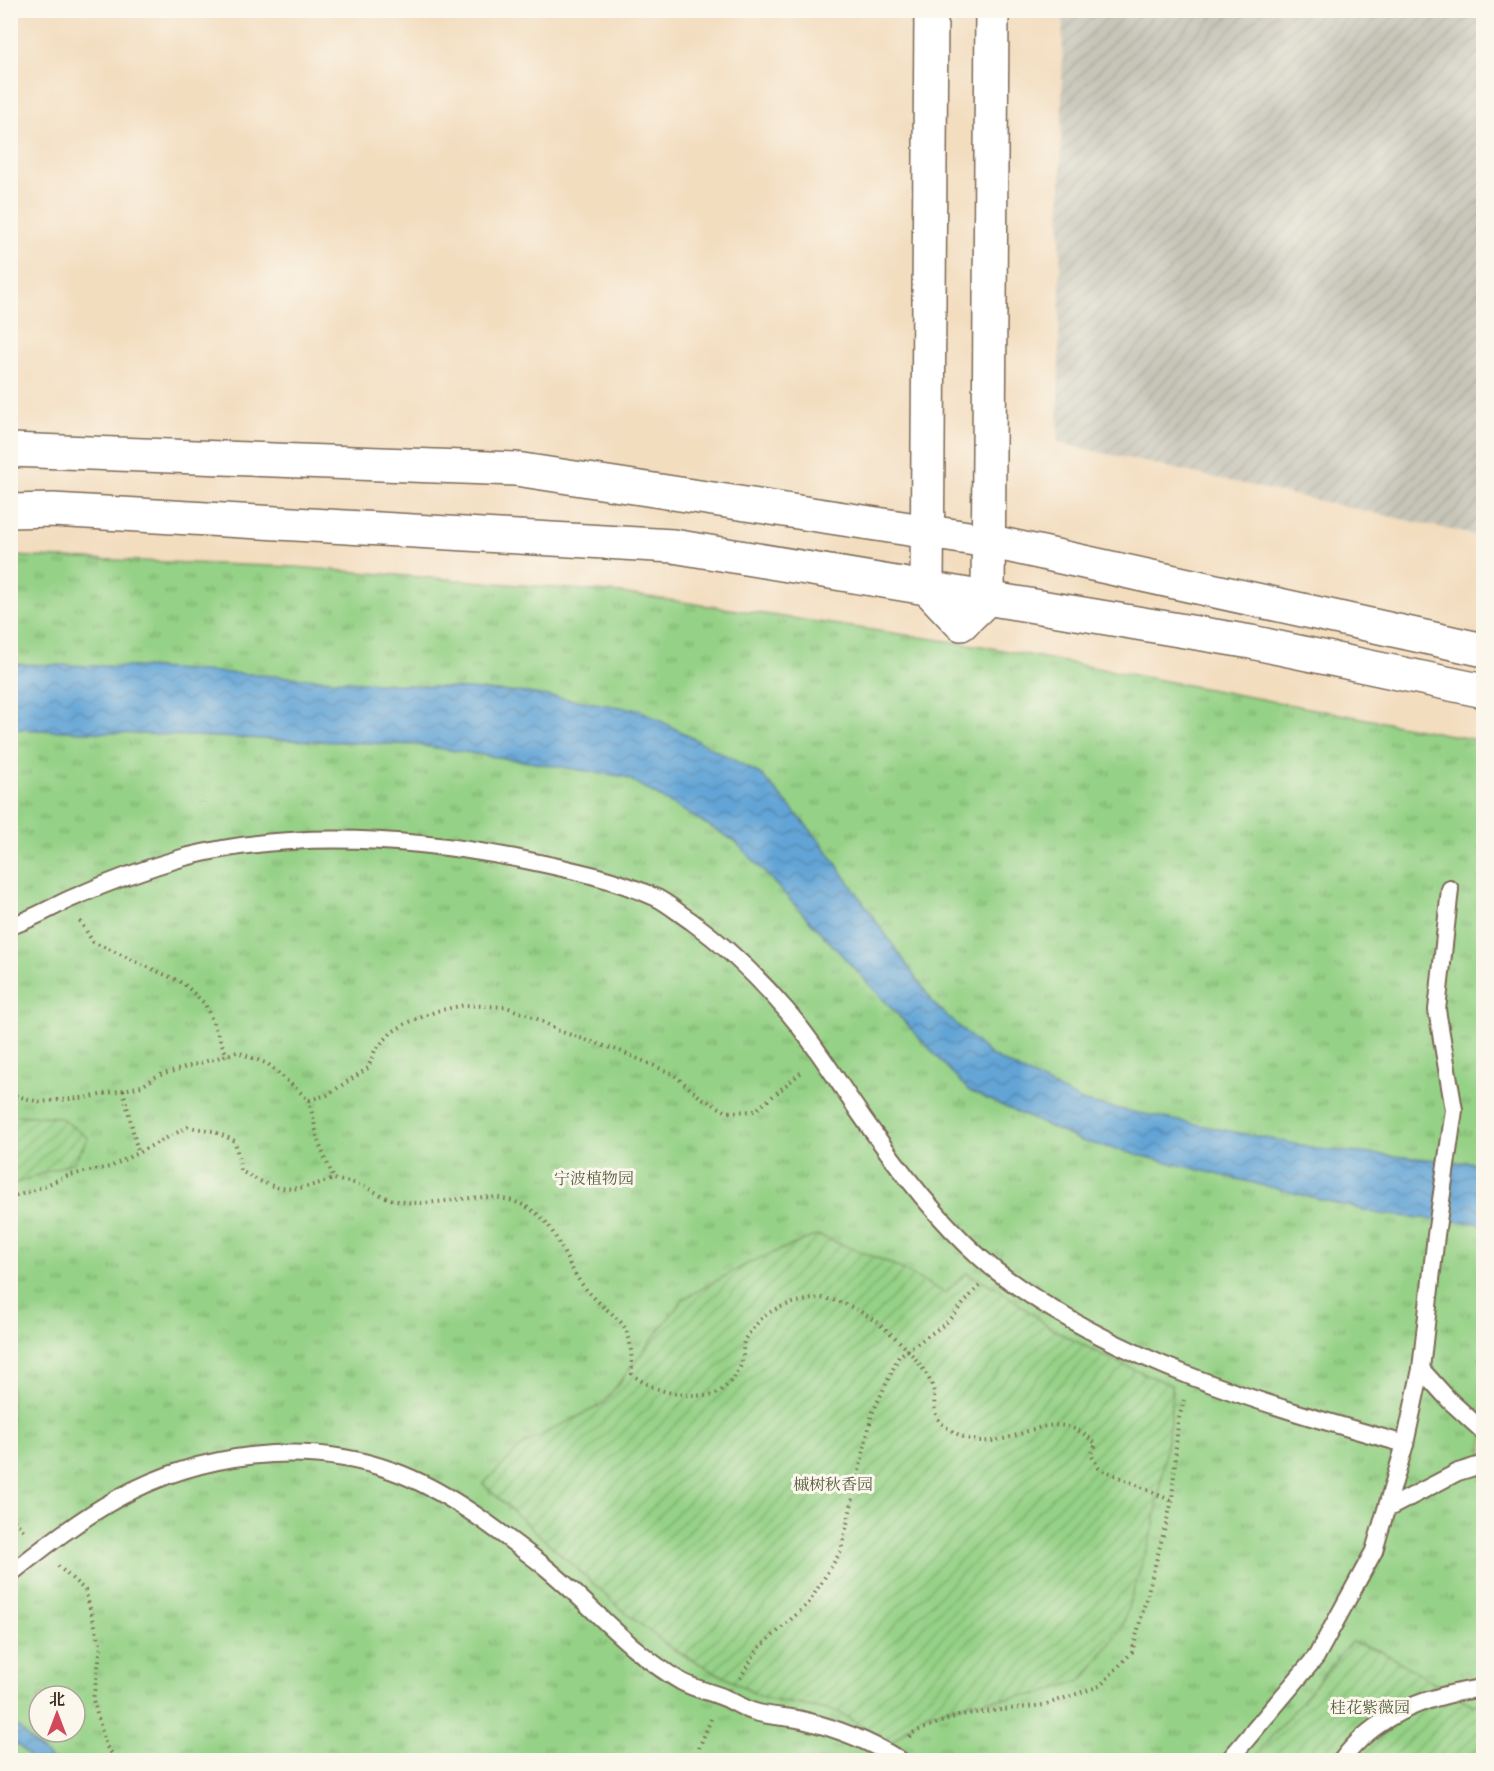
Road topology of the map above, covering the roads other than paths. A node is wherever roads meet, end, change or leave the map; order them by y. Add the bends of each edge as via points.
1 (931, 10) edge
2 (992, 10) edge
3 (10, 450) edge
4 (10, 510) edge
5 (927, 531) junction
6 (988, 541) junction
7 (927, 588) junction
8 (988, 598) junction
9 (1484, 650) edge
10 (1484, 691) edge
11 (1450, 889) dead end
12 (10, 926) edge
13 (1421, 1369) junction
14 (1484, 1432) edge
15 (1406, 1444) junction
16 (1484, 1464) edge
17 (1389, 1508) junction
18 (10, 1574) edge
19 (1484, 1688) edge
20 (897, 1758) edge
21 (1229, 1761) edge
22 (1342, 1761) edge

1 - 5 street
2 - 6 street
3 - 5 street via 516,470
4 - 7 street via 673,546
5 - 6 street
5 - 7 street
6 - 8 street
6 - 9 street
7 - 8 street
8 - 10 street via 1251,642
11 - 13 lane via 1437,1010 1454,1110
12 - 15 lane via 109,883 185,857 262,843 420,843 577,870 660,899 719,941 754,972 791,1015 876,1138 919,1191 954,1233 995,1269 1070,1320 1133,1353 1307,1417
13 - 14 lane
13 - 15 lane
15 - 17 lane
16 - 17 lane via 1458,1472
17 - 21 lane via 1374,1551 1316,1657
18 - 20 lane via 118,1498 174,1473 235,1457 296,1453 347,1459 393,1471 447,1498 542,1564 649,1661 684,1683 753,1712 802,1720 841,1732
19 - 22 lane via 1416,1702 1357,1740

